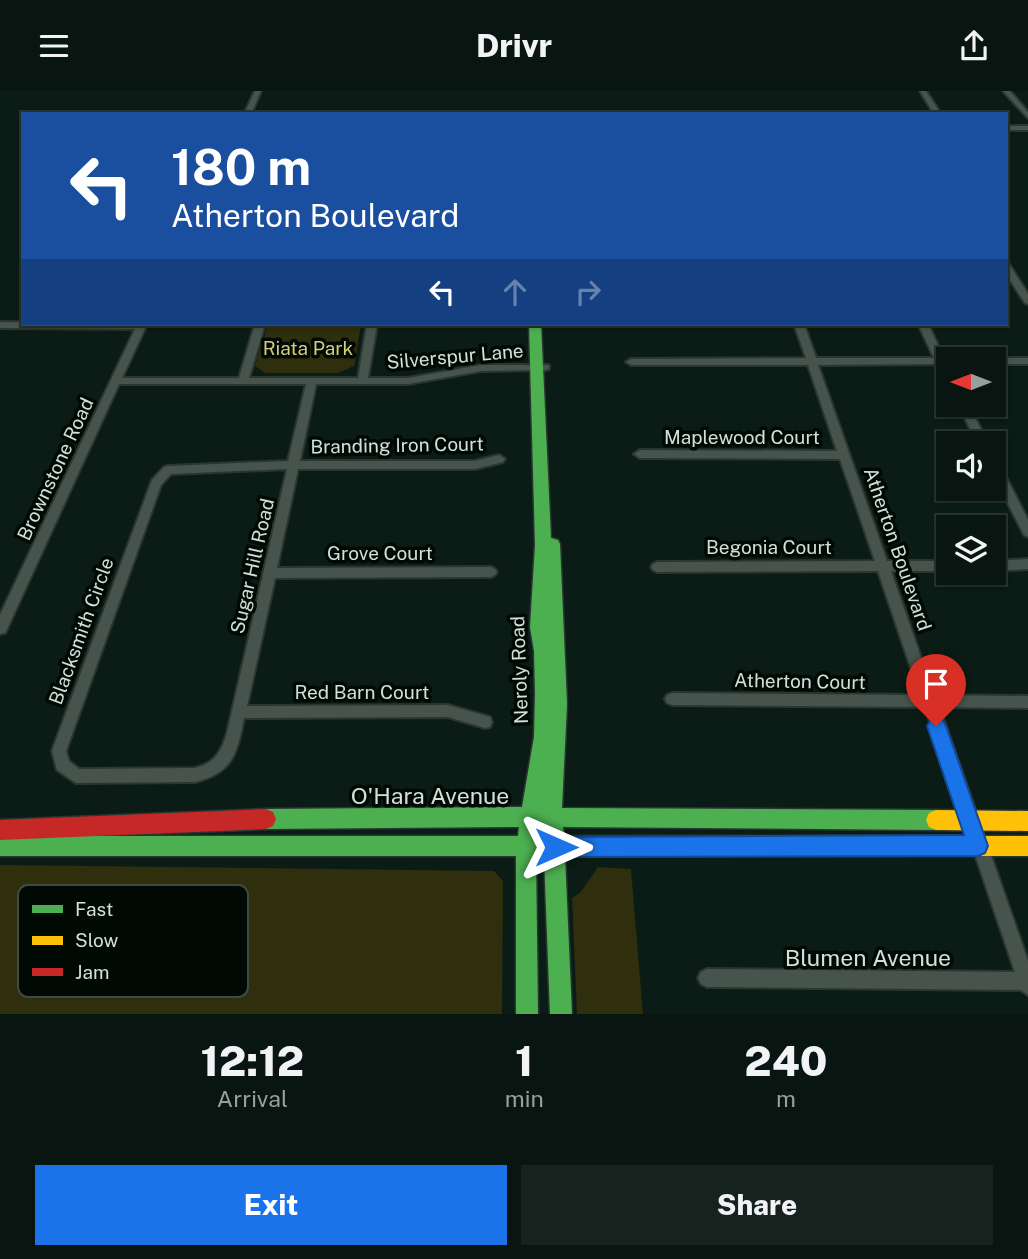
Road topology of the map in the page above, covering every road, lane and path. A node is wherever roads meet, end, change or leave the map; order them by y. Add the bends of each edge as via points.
1 (258, 91) edge
2 (923, 91) edge
3 (1006, 91) edge
4 (248, 112) edge
5 (937, 112) edge
6 (1028, 116) edge
7 (1008, 128) edge
8 (1028, 128) edge
9 (1008, 269) edge
10 (1028, 301) edge
11 (0, 325) edge
12 (21, 325) edge
13 (141, 326) edge
14 (259, 326) edge
15 (372, 326) edge
16 (535, 326) edge
17 (542, 326) edge
18 (800, 326) edge
19 (924, 326) edge
20 (936, 347) edge
21 (631, 362) dead end
22 (812, 362) junction
23 (936, 362) edge
24 (1006, 362) edge
25 (1028, 362) edge
26 (540, 367) junction
27 (243, 380) junction
28 (312, 380) junction
29 (363, 380) junction
30 (115, 381) junction
31 (640, 454) dead end
32 (844, 455) junction
33 (499, 459) dead end
34 (295, 465) junction
35 (1006, 489) edge
36 (1028, 532) edge
37 (1028, 564) edge
38 (1006, 565) edge
39 (882, 566) junction
40 (936, 566) edge
41 (657, 567) dead end
42 (491, 572) dead end
43 (270, 573) junction
44 (0, 629) edge
45 (672, 699) dead end
46 (928, 702) junction
47 (1028, 702) edge
48 (239, 712) junction
49 (485, 722) dead end
50 (226, 758) joint
51 (554, 817) junction
52 (530, 818) junction
53 (970, 821) junction
54 (1028, 821) edge
55 (0, 830) edge
56 (0, 846) edge
57 (526, 846) junction
58 (978, 846) junction
59 (1028, 846) edge
60 (556, 847) junction
61 (707, 978) dead end
62 (1027, 983) edge
63 (527, 1014) edge
64 (561, 1014) edge

1 - 4 street
2 - 5 street
3 - 6 street
7 - 8 street
9 - 10 street
11 - 12 street
13 - 30 street, Brownstone Road
14 - 27 street
15 - 29 street
16 - 26 main road, Neroly Road
17 - 26 main road, Neroly Road
18 - 22 street, Atherton Boulevard
19 - 20 street
21 - 22 street
22 - 23 street
22 - 32 street, Atherton Boulevard
24 - 25 street
26 - 29 street, Silverspur Lane via 481,368 408,381
26 - 51 main road, Neroly Road via 558,704
26 - 52 main road, Neroly Road via 543,545 538,627 544,694 543,737
27 - 28 street, Silverspur Lane
27 - 30 street, Silverspur Lane
28 - 29 street, Silverspur Lane
28 - 34 street, Sugar Hill Road
30 - 44 street, Brownstone Road
31 - 32 street, Maplewood Court
32 - 39 street, Atherton Boulevard
33 - 34 street, Branding Iron Court via 475,465
34 - 43 street, Sugar Hill Road
34 - 50 street, Blacksmith Circle via 169,470 156,483 59,751 62,765 76,776 195,775 211,772
35 - 36 street
37 - 38 street
39 - 40 street, Begonia Court
39 - 41 street, Begonia Court
39 - 46 street, Atherton Boulevard
42 - 43 street, Grove Court
43 - 48 street, Sugar Hill Road
45 - 46 street, Atherton Court
46 - 47 street, Atherton Court
46 - 53 street, Atherton Boulevard
48 - 49 street, Red Barn Court via 448,711
48 - 50 street, Sugar Hill Road
51 - 52 main road, O'Hara Avenue
51 - 53 main road, O'Hara Avenue
51 - 60 main road, Neroly Road
52 - 55 main road, O'Hara Avenue via 224,820
52 - 57 main road, Neroly Road
53 - 54 main road, O'Hara Avenue
53 - 58 street, Atherton Boulevard
56 - 57 main road
57 - 60 main road
57 - 63 main road, Neroly Road
58 - 59 main road
58 - 60 main road
58 - 62 street, Atherton Boulevard
60 - 64 main road, Neroly Road
61 - 62 street, Blumen Avenue

